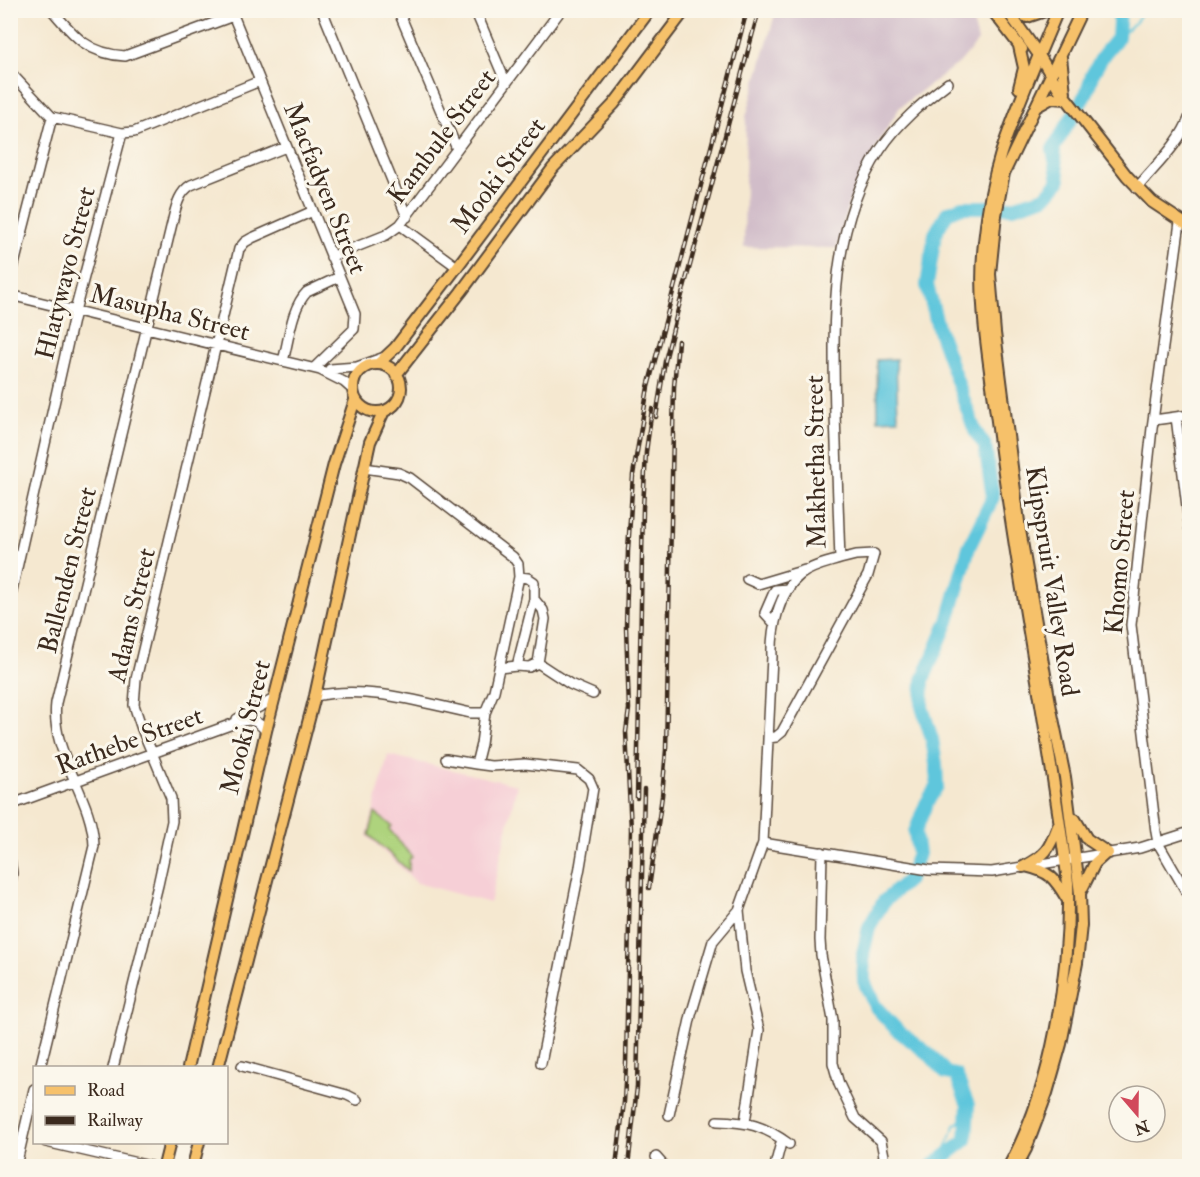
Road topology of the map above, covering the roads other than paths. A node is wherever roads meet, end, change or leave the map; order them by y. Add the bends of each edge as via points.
1 (52, 10) edge
2 (322, 10) edge
3 (398, 10) edge
4 (475, 10) edge
5 (650, 10) edge
6 (684, 10) edge
7 (992, 10) edge
8 (1009, 10) edge
9 (1048, 10) edge
10 (1058, 10) edge
11 (1082, 10) edge
12 (557, 12) edge
13 (232, 13) edge
14 (1019, 46) junction
15 (1040, 55) junction
16 (1061, 55) junction
17 (1035, 66) junction
18 (10, 72) edge
19 (1050, 77) junction
20 (260, 81) junction
21 (506, 83) junction
22 (948, 83) dead end
23 (1066, 99) junction
24 (1036, 106) junction
25 (1190, 116) edge
26 (52, 117) junction
27 (122, 133) junction
28 (286, 147) junction
29 (457, 149) junction
30 (1000, 154) junction
31 (1137, 188) junction
32 (996, 190) junction
33 (313, 211) junction
34 (407, 217) junction
35 (1185, 224) edge
36 (400, 225) junction
37 (988, 242) junction
38 (331, 257) junction
39 (457, 267) junction
40 (339, 277) junction
41 (10, 280) edge
42 (10, 295) edge
43 (75, 311) junction
44 (148, 328) junction
45 (217, 345) junction
46 (382, 360) junction
47 (284, 361) junction
48 (321, 369) junction
49 (359, 373) junction
50 (398, 379) junction
51 (354, 395) junction
52 (384, 411) junction
53 (1190, 415) edge
54 (1176, 417) junction
55 (1154, 420) junction
56 (364, 468) junction
57 (1190, 531) edge
58 (840, 559) junction
59 (813, 568) junction
60 (519, 577) junction
61 (747, 579) dead end
62 (534, 598) junction
63 (10, 599) edge
64 (538, 663) junction
65 (518, 666) junction
66 (499, 668) junction
67 (318, 683) junction
68 (330, 693) junction
69 (592, 694) dead end
70 (315, 696) junction
71 (274, 699) junction
72 (485, 713) junction
73 (228, 726) junction
74 (266, 731) junction
75 (768, 738) junction
76 (153, 753) junction
77 (446, 759) dead end
78 (476, 764) junction
79 (74, 782) junction
80 (10, 806) edge
81 (1071, 811) junction
82 (1059, 824) junction
83 (1190, 832) edge
84 (763, 843) junction
85 (1158, 843) junction
86 (822, 852) junction
87 (1107, 853) junction
88 (1077, 857) junction
89 (10, 859) edge
90 (1065, 859) junction
91 (1024, 867) junction
92 (10, 889) edge
93 (1080, 893) junction
94 (1190, 898) edge
95 (1068, 902) junction
96 (739, 910) junction
97 (542, 1063) dead end
98 (40, 1066) edge
99 (112, 1066) edge
100 (188, 1066) edge
101 (219, 1066) edge
102 (242, 1066) dead end
103 (33, 1094) edge
104 (357, 1100) dead end
105 (669, 1115) dead end
106 (717, 1121) dead end
107 (745, 1122) junction
108 (24, 1137) junction
109 (33, 1140) edge
110 (50, 1144) edge
111 (93, 1144) edge
112 (170, 1144) edge
113 (199, 1144) edge
114 (90, 1153) junction
115 (656, 1157) dead end
116 (16, 1167) edge
117 (150, 1167) edge
118 (164, 1167) edge
119 (193, 1167) edge
120 (664, 1167) edge
121 (775, 1167) edge
122 (880, 1167) edge
123 (1009, 1167) edge
124 (1017, 1167) edge

1 - 13 street via 75,38 109,54 125,56
2 - 34 street
3 - 29 street
4 - 21 street
5 - 39 main road, Mooki Street
6 - 50 main road, Mooki Street via 614,104 553,168
7 - 14 main road
8 - 9 main road via 1027,17
8 - 15 main road
10 - 15 main road, Klipspruit Valley Road
11 - 16 main road, Klipspruit Valley Road
12 - 21 street, Kambule Street
13 - 20 street, Macfadyen Street
14 - 17 main road
14 - 30 main road via 1023,77
15 - 17 main road, Klipspruit Valley Road
15 - 19 main road
16 - 19 main road, Klipspruit Valley Road
16 - 23 main road
17 - 19 main road
17 - 30 main road, Klipspruit Valley Road
18 - 26 street
19 - 23 main road
19 - 24 main road, Klipspruit Valley Road
20 - 27 street via 134,132
20 - 28 street, Macfadyen Street
21 - 29 street, Kambule Street
22 - 58 street, Makhetha Street via 915,111 880,150 846,229 834,331
23 - 24 main road via 1052,98
23 - 31 main road
24 - 32 main road, Klipspruit Valley Road
25 - 31 street
26 - 27 street
26 - 41 street
27 - 43 street, Hlatywayo Street
28 - 33 street, Macfadyen Street
28 - 44 street, Ballenden Street via 186,188 174,215
29 - 34 street, Kambule Street
30 - 32 main road, Klipspruit Valley Road
31 - 35 main road
32 - 37 main road, Klipspruit Valley Road
33 - 38 street, Macfadyen Street
33 - 45 street, Adams Street via 244,242 236,259
34 - 36 street, Kambule Street
35 - 55 street, Khomo Street
36 - 38 street, Kambule Street via 386,235
36 - 39 street
37 - 81 main road, Klipspruit Valley Road via 994,333 1020,530
37 - 82 main road, Klipspruit Valley Road via 983,298 998,428
38 - 40 street, Macfadyen Street
39 - 46 main road, Mooki Street
40 - 47 street via 303,296
40 - 48 street, Macfadyen Street via 355,314 354,329
42 - 43 street, Masupha Street
43 - 44 street, Masupha Street
43 - 63 street, Hlatywayo Street
44 - 45 street, Masupha Street
44 - 79 street, Ballenden Street via 56,703 56,725
45 - 47 street, Masupha Street
45 - 76 street, Adams Street via 134,693 137,716
46 - 48 street via 357,367
46 - 49 main road
46 - 50 main road
47 - 48 street, Masupha Street
48 - 49 street, Masupha Street
48 - 51 street, Masupha Street via 344,382
49 - 51 main road via 353,382
50 - 52 main road via 399,397
51 - 52 main road via 366,410
51 - 71 main road, Mooki Street
52 - 56 main road
53 - 54 street
54 - 55 street
54 - 57 street
55 - 85 street, Khomo Street via 1131,625
56 - 60 street via 399,473 420,484 513,557
56 - 67 main road
58 - 59 street, Makhetha Street
58 - 75 street via 874,554 868,575 782,732
59 - 61 street via 758,584
59 - 75 street, Makhetha Street via 801,574 789,589 774,623
60 - 62 street via 534,582
60 - 66 street
62 - 64 street via 545,619
62 - 65 street
64 - 65 street
64 - 69 street
65 - 66 street
66 - 72 street
67 - 68 street
67 - 70 main road
68 - 70 street
68 - 72 street via 378,693
70 - 101 main road
71 - 73 street, Rathebe Street
71 - 74 main road, Mooki Street
72 - 78 street
73 - 74 street, Rathebe Street via 254,720
73 - 76 street, Rathebe Street
74 - 100 main road, Mooki Street
75 - 84 street, Makhetha Street
76 - 79 street, Rathebe Street
76 - 99 street, Adams Street via 171,798 171,832
77 - 78 street
78 - 97 street via 525,764 578,771 593,788
79 - 80 street, Rathebe Street
79 - 98 street, Ballenden Street via 92,824 94,846
81 - 87 main road via 1087,839
81 - 88 main road, Klipspruit Valley Road
82 - 90 main road, Klipspruit Valley Road
82 - 91 main road via 1045,854
83 - 85 street
84 - 86 street
84 - 96 street, Makhetha Street
85 - 87 street
85 - 94 street, Khomo Street
86 - 91 street via 929,870 992,872
86 - 122 street via 820,948 833,1020 833,1063 855,1118 881,1141 884,1156
87 - 88 street
87 - 93 main road via 1095,863
88 - 90 street
88 - 93 main road, Klipspruit Valley Road
89 - 92 street
90 - 91 street
90 - 95 main road, Klipspruit Valley Road
91 - 95 main road via 1053,876
93 - 124 main road, Klipspruit Valley Road via 1077,963 1061,1044 1047,1093
95 - 123 main road, Klipspruit Valley Road via 1053,1044 1033,1110
96 - 105 street via 713,941
96 - 107 street via 745,971 759,1030
102 - 104 street
103 - 108 street
106 - 107 street
107 - 121 street via 785,1141
108 - 109 street
108 - 116 street
110 - 114 street
111 - 114 street
112 - 118 main road
113 - 119 main road
114 - 117 street
115 - 120 street

